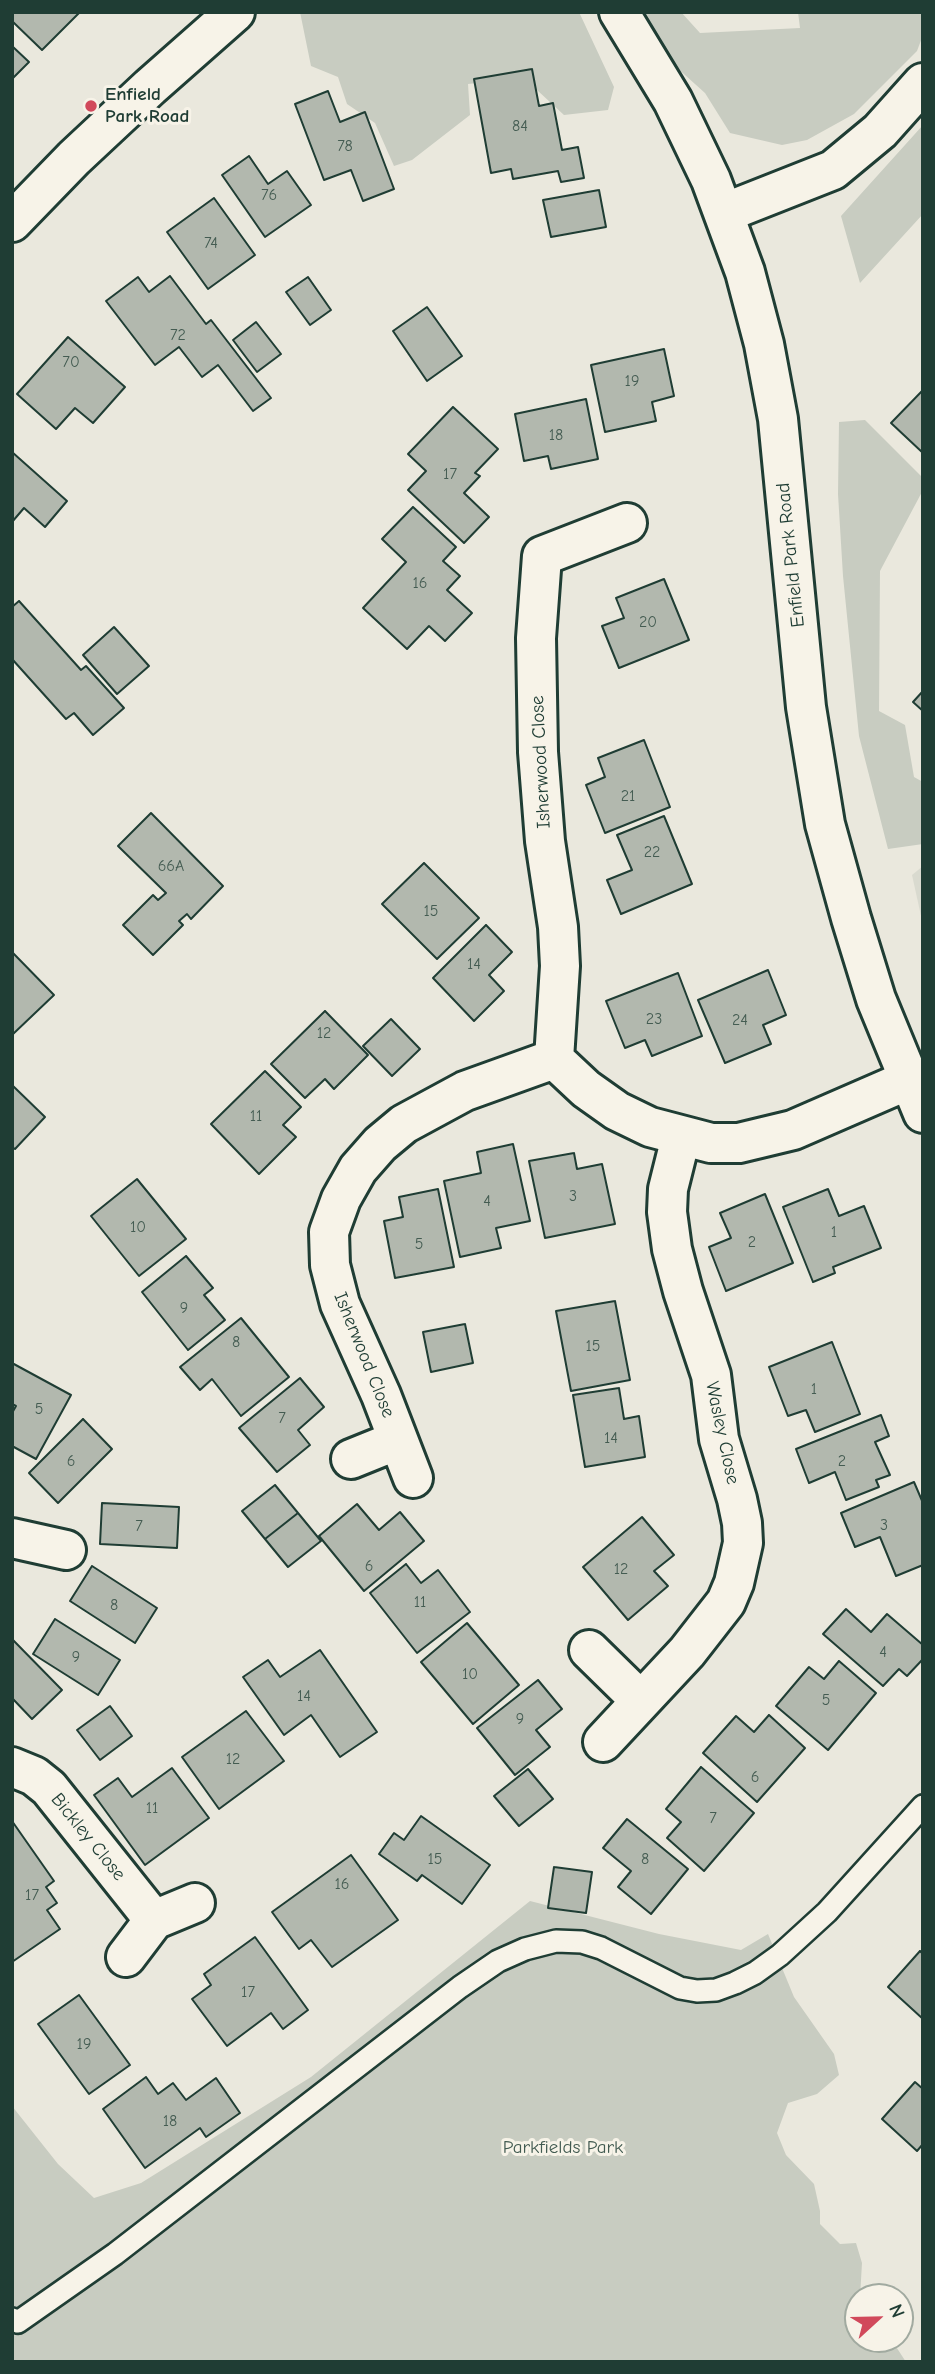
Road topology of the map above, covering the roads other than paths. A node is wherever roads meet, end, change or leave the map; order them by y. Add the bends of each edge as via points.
1 (235, 12) edge
2 (619, 12) edge
3 (923, 83) edge
4 (724, 213) junction
5 (12, 222) edge
6 (627, 523) dead end
7 (554, 1059) junction
8 (915, 1097) edge
9 (681, 1137) junction
10 (398, 1440) junction
11 (351, 1459) dead end
12 (413, 1478) dead end
13 (12, 1538) edge
14 (66, 1550) dead end
15 (589, 1650) dead end
16 (641, 1701) junction
17 (603, 1742) dead end
18 (12, 1767) edge
19 (923, 1807) edge
20 (195, 1903) dead end
21 (154, 1920) junction
22 (126, 1957) dead end
23 (12, 2319) edge

1 - 5 street via 74,158
2 - 4 street, Enfield Park Road via 673,102
3 - 4 street via 880,131 833,170
4 - 8 street, Enfield Park Road via 764,344 778,419 806,707 825,824 876,999
6 - 7 street, Isherwood Close via 542,556 536,638 538,752 559,940
7 - 9 street via 617,1111
7 - 10 street, Isherwood Close via 465,1091 404,1124 358,1169 341,1199 329,1232 330,1265 340,1304
8 - 9 street via 739,1143
9 - 16 street, Wasley Close via 668,1189 672,1249 711,1375 719,1439 737,1499 743,1543 726,1602
10 - 11 street, Isherwood Close
10 - 12 street, Isherwood Close
13 - 14 street
15 - 16 street
16 - 17 street, Wasley Close
18 - 21 street, Bickley Close via 49,1788
19 - 23 lane via 827,1912 780,1955 755,1973 716,1990 680,1988 582,1942 556,1941 498,1961 115,2254 18,2322
20 - 21 street
21 - 22 street

